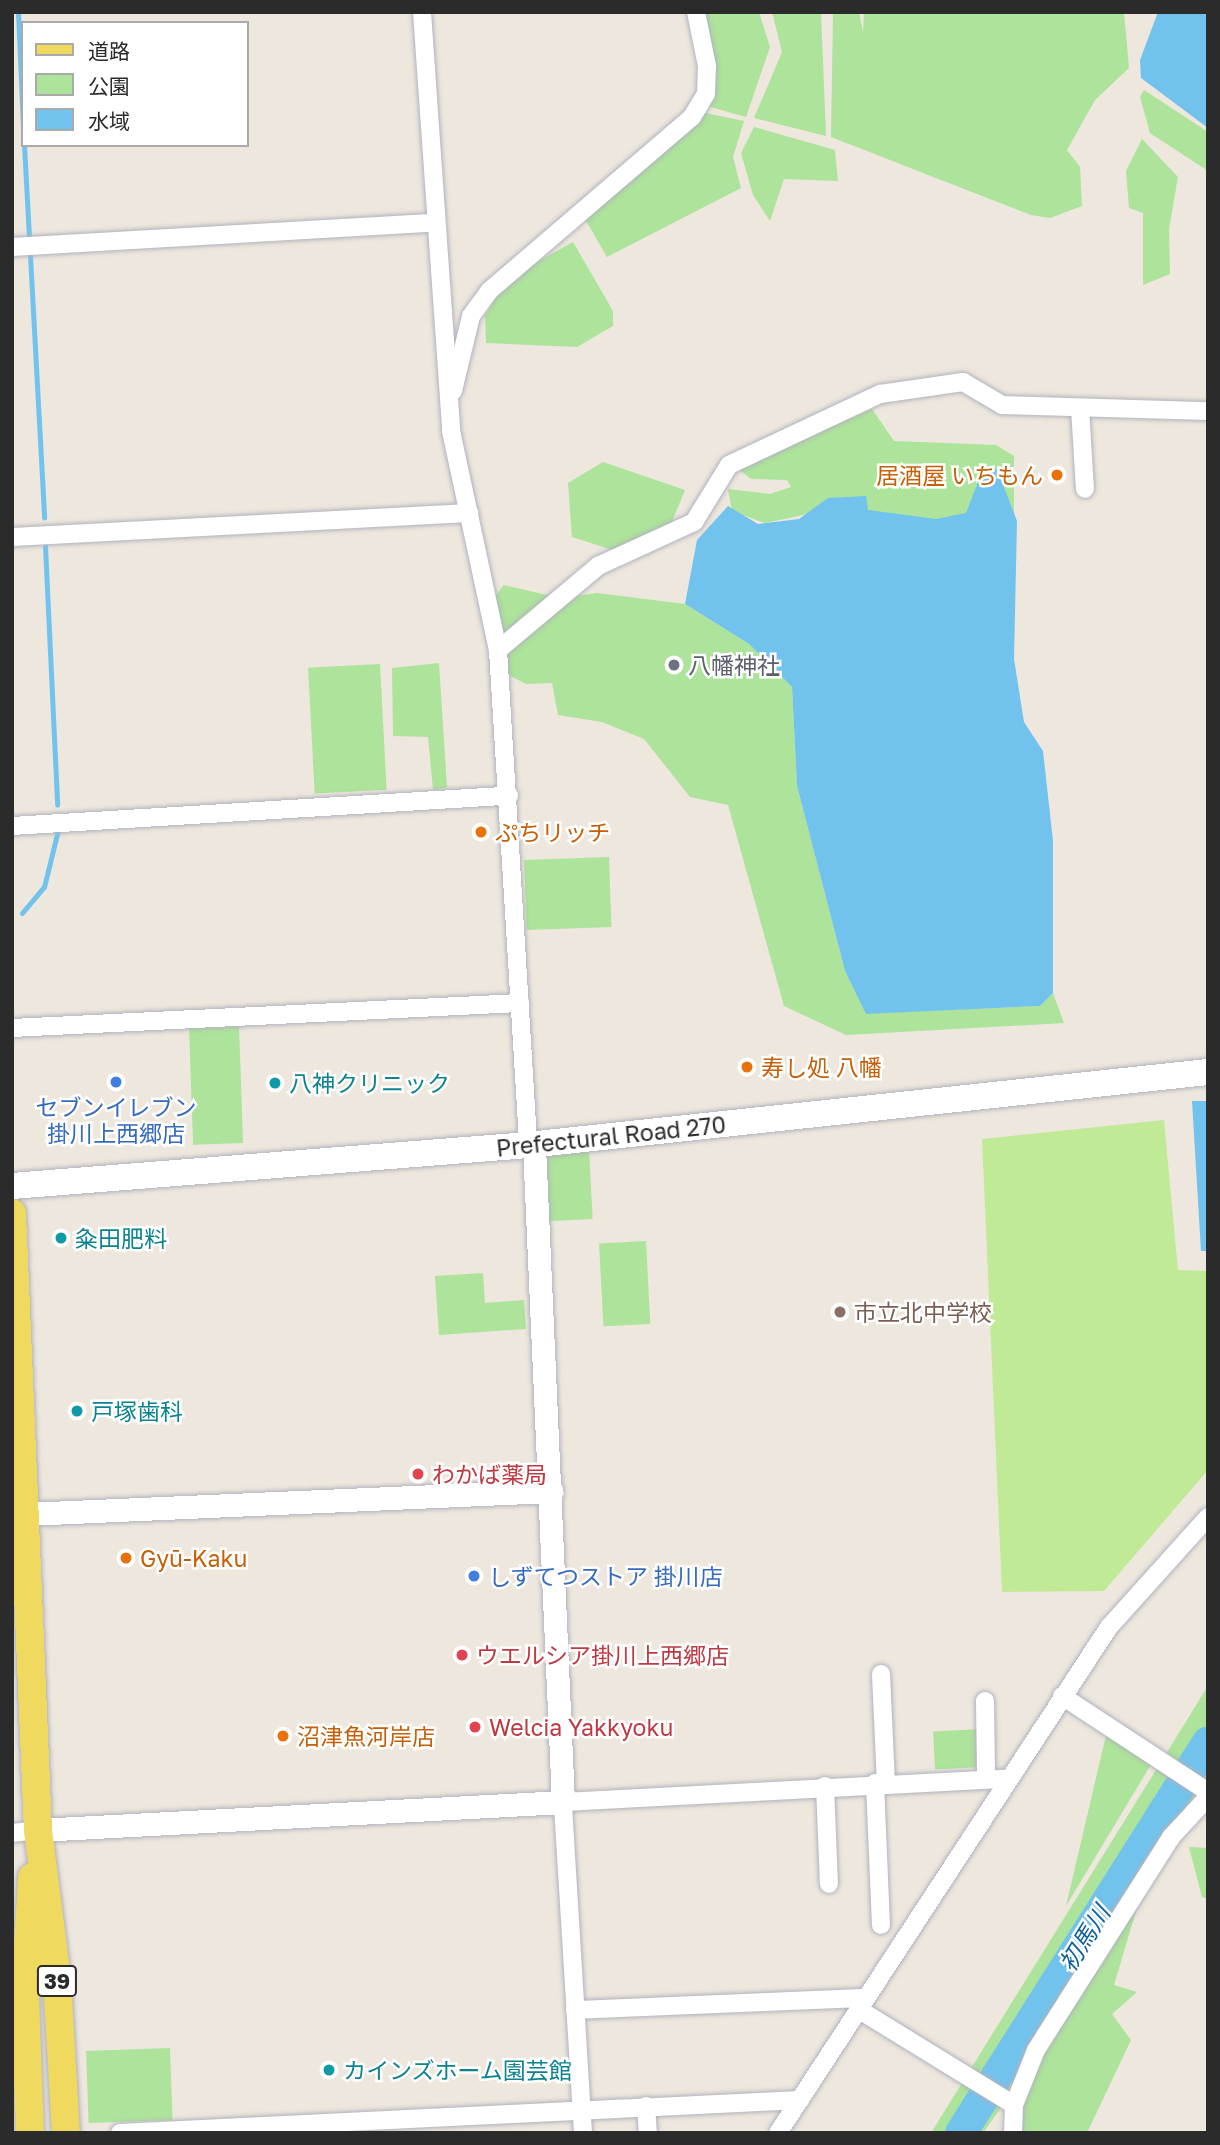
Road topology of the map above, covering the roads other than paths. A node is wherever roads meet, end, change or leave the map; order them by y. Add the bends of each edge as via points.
1 (422, 12) edge
2 (696, 12) edge
3 (434, 223) junction
4 (12, 247) edge
5 (449, 408) junction
6 (1080, 408) junction
7 (1208, 411) edge
8 (1085, 489) dead end
9 (469, 513) junction
10 (12, 537) edge
11 (498, 650) junction
12 (509, 796) junction
13 (12, 826) edge
14 (520, 1003) junction
15 (12, 1028) edge
16 (1208, 1072) edge
17 (531, 1145) junction
18 (12, 1186) edge
19 (12, 1213) edge
20 (551, 1491) junction
21 (19, 1514) edge
22 (1208, 1517) edge
23 (881, 1674) dead end
24 (1062, 1696) junction
25 (985, 1701) dead end
26 (986, 1777) junction
27 (1006, 1779) junction
28 (881, 1783) junction
29 (825, 1786) junction
30 (1206, 1793) edge
31 (563, 1802) junction
32 (25, 1832) edge
33 (829, 1884) dead end
34 (881, 1925) dead end
35 (862, 2004) junction
36 (575, 2010) junction
37 (800, 2100) junction
38 (1009, 2102) junction
39 (646, 2106) junction
40 (581, 2108) junction
41 (246, 2132) edge
42 (30, 2133) edge
43 (66, 2133) edge
44 (120, 2133) edge
45 (583, 2133) edge
46 (648, 2133) edge
47 (778, 2133) edge
48 (1013, 2133) edge

1 - 3 street
2 - 5 street via 708,66 706,94 692,117 489,290 471,316
3 - 4 street
3 - 5 street
5 - 9 street
6 - 7 street
6 - 8 street
6 - 11 street via 1003,405 963,382 880,394 729,465 694,522 598,566
9 - 10 street
9 - 11 street
11 - 12 street
12 - 13 street
12 - 14 street
14 - 15 street
14 - 17 street
16 - 17 main road, Prefectural Road 270
17 - 18 main road, Prefectural Road 270
17 - 20 street
19 - 21 main road, 39
20 - 21 street
20 - 31 street
21 - 32 main road, 39
22 - 24 street via 1109,1627
23 - 28 street
24 - 27 street
24 - 30 street
25 - 26 street
26 - 27 street
26 - 28 street
27 - 35 street
28 - 29 street
28 - 34 street
29 - 31 street
29 - 33 street
30 - 38 street via 1171,1837 1036,2050
31 - 32 street
31 - 36 street
32 - 42 main road, 39
32 - 43 main road, 39 via 57,1979
35 - 36 street
35 - 37 street
35 - 38 street
36 - 40 street
37 - 39 street
37 - 47 street
38 - 48 street
39 - 40 street
39 - 46 street
40 - 41 street via 275,2123
40 - 45 street
41 - 44 street

